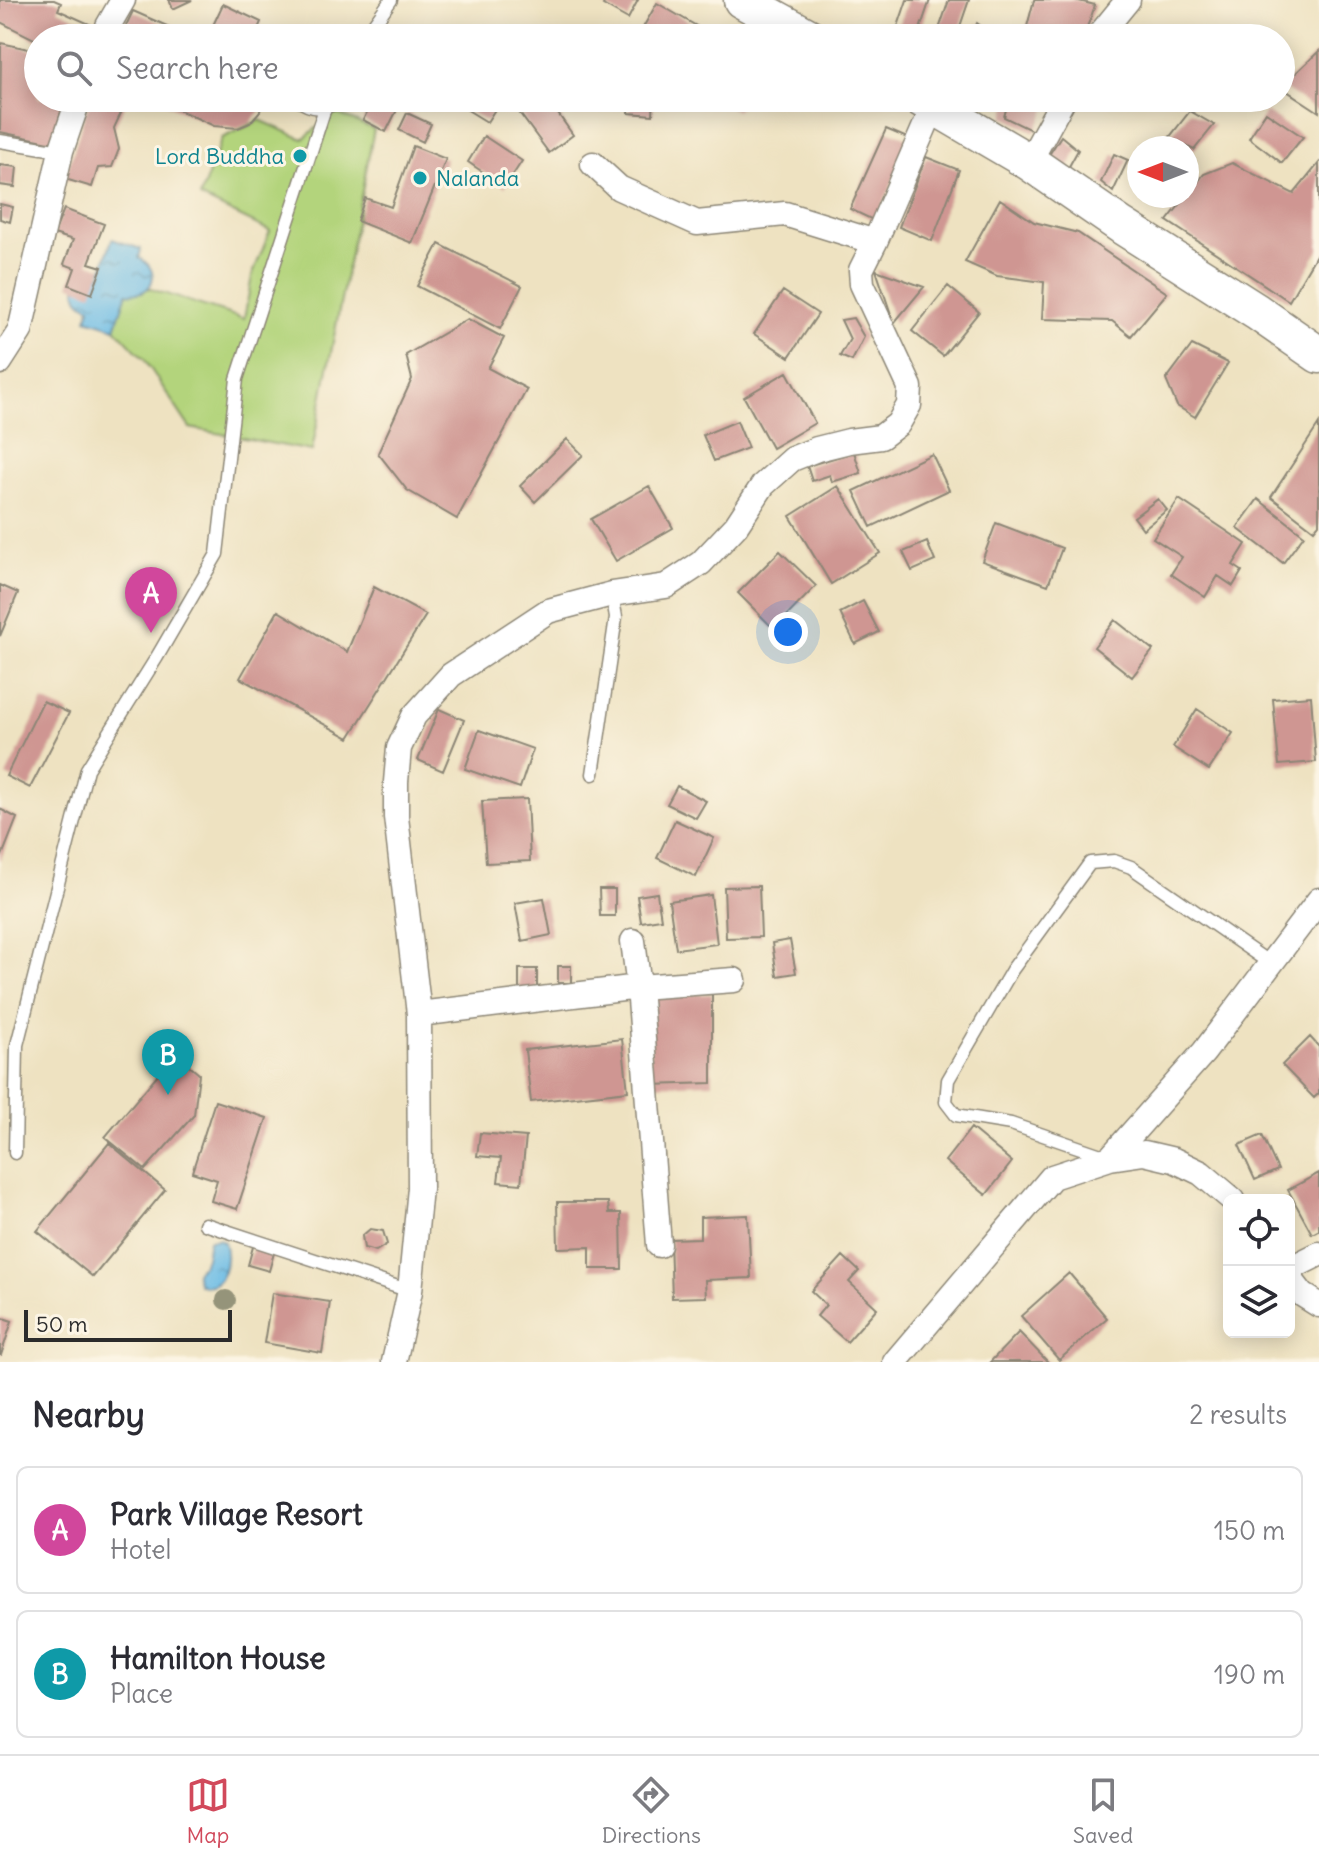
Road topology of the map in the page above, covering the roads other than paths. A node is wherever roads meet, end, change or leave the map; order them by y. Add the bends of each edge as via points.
1 (123, 0) edge
2 (391, 0) edge
3 (742, 0) edge
4 (1128, 0) edge
5 (109, 24) edge
6 (374, 24) edge
7 (786, 24) edge
8 (1108, 24) edge
9 (74, 112) edge
10 (324, 112) edge
11 (923, 112) edge
12 (944, 112) edge
13 (1056, 112) edge
14 (0, 141) edge
15 (61, 151) junction
16 (1029, 162) junction
17 (593, 164) dead end
18 (875, 242) junction
19 (1319, 355) edge
20 (0, 362) edge
21 (612, 594) junction
22 (593, 774) dead end
23 (1319, 900) edge
24 (633, 941) dead end
25 (1271, 964) junction
26 (734, 980) dead end
27 (639, 987) junction
28 (419, 1014) junction
29 (15, 1153) dead end
30 (1110, 1158) junction
31 (1226, 1194) edge
32 (205, 1224) dead end
33 (659, 1245) dead end
34 (1319, 1254) edge
35 (1295, 1266) edge
36 (1295, 1285) edge
37 (410, 1291) junction
38 (1319, 1305) edge
39 (394, 1362) edge
40 (895, 1362) edge

1 - 5 street
2 - 6 lane
3 - 7 main road
4 - 8 street
9 - 15 street
10 - 29 lane via 237,379 217,554 87,769 17,1045
11 - 18 street
12 - 16 main road
13 - 16 street
14 - 15 lane
15 - 20 street via 20,331
16 - 19 main road
17 - 18 street via 619,188 697,223 785,214
18 - 21 street via 861,270 862,284 910,387 909,405 898,424 881,437 792,459 763,485 736,526 701,563 666,586
21 - 22 lane via 616,617
21 - 28 street via 548,611 451,675 409,726 399,748 396,817
23 - 25 street
24 - 27 street
25 - 30 street via 1204,1052
25 - 30 lane via 1131,867 1114,861 1090,863 1012,970 948,1080 946,1102 956,1115 1011,1124
26 - 27 street
27 - 28 street
27 - 33 street
28 - 37 street via 420,1188
30 - 31 street via 1144,1153 1174,1160
30 - 40 street via 1052,1177
32 - 37 lane
34 - 35 street
36 - 38 street
37 - 39 street

